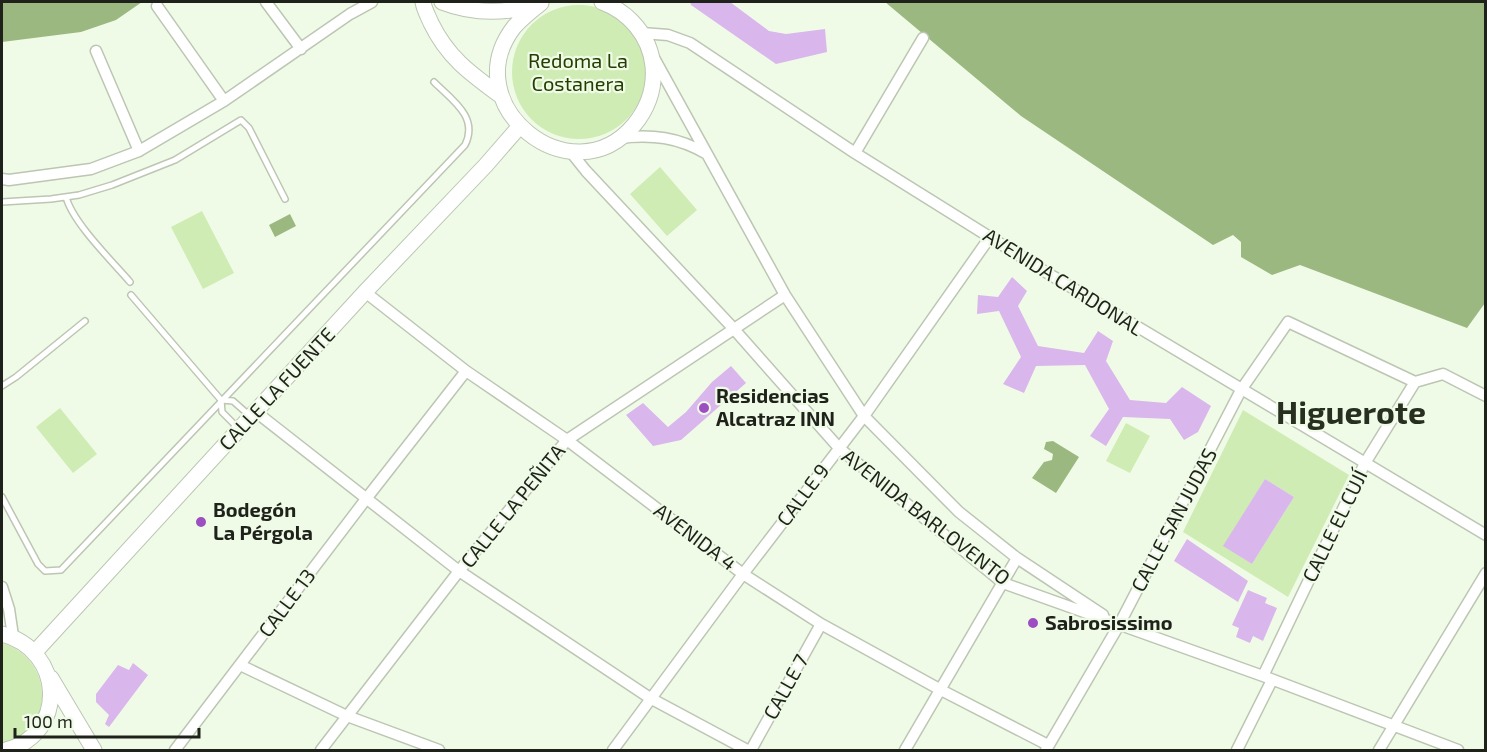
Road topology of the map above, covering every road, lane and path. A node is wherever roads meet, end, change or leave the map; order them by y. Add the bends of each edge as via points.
1 (266, 2) edge
2 (371, 2) edge
3 (423, 2) edge
4 (442, 2) edge
5 (544, 2) edge
6 (602, 2) edge
7 (157, 6) dead end
8 (642, 33) junction
9 (923, 38) dead end
10 (301, 49) junction
11 (96, 51) dead end
12 (650, 51) junction
13 (434, 82) dead end
14 (501, 96) junction
15 (224, 101) junction
16 (519, 127) junction
17 (619, 138) junction
18 (138, 151) junction
19 (570, 151) junction
20 (855, 153) junction
21 (708, 154) junction
22 (2, 179) edge
23 (66, 197) junction
24 (285, 199) dead end
25 (2, 203) edge
26 (990, 237) junction
27 (130, 282) dead end
28 (365, 292) junction
29 (785, 295) junction
30 (131, 296) dead end
31 (85, 321) dead end
32 (733, 328) junction
33 (466, 371) junction
34 (1415, 382) junction
35 (2, 386) edge
36 (1241, 390) junction
37 (1485, 396) edge
38 (221, 400) junction
39 (254, 414) junction
40 (864, 416) junction
41 (239, 429) junction
42 (567, 440) junction
43 (839, 448) junction
44 (1365, 463) junction
45 (2, 497) edge
46 (366, 498) junction
47 (1485, 536) edge
48 (1017, 558) junction
49 (459, 571) junction
50 (1485, 573) edge
51 (743, 574) junction
52 (1003, 583) junction
53 (2, 587) edge
54 (821, 624) junction
55 (1119, 625) junction
56 (7, 635) edge
57 (35, 652) junction
58 (240, 665) junction
59 (47, 671) junction
60 (1268, 678) junction
61 (941, 690) junction
62 (650, 698) junction
63 (347, 716) junction
64 (1392, 726) junction
65 (1047, 748) edge
66 (6, 750) edge
67 (94, 750) edge
68 (175, 750) edge
69 (321, 750) edge
70 (439, 750) edge
71 (613, 750) edge
72 (749, 750) edge
73 (905, 750) edge
74 (1237, 750) edge
75 (1379, 750) edge
76 (1458, 750) edge

1 - 10 street
2 - 10 street
3 - 14 main road via 436,35 450,56
4 - 5 main road via 492,12
5 - 14 main road via 514,27 505,43 498,78
6 - 8 main road via 623,12
7 - 15 street
8 - 12 main road
8 - 20 street, AVENIDA CARDONAL via 668,35 690,43
9 - 20 street
10 - 15 street
11 - 18 street
12 - 17 main road via 653,79 649,99 639,118
12 - 21 street, AVENIDA BARLOVENTO
13 - 38 lane via 468,118 465,145
14 - 16 main road
15 - 18 street
16 - 19 main road via 534,139
16 - 28 main road, CALLE LA FUENTE
17 - 19 main road via 595,148
17 - 21 street via 674,139
18 - 22 street via 91,169
19 - 32 street, AVENIDA BARLOVENTO
20 - 26 street, AVENIDA CARDONAL
21 - 29 street, AVENIDA BARLOVENTO
23 - 24 lane via 112,186 175,160 241,120 249,128
23 - 25 lane
23 - 27 lane via 82,225
26 - 36 street, AVENIDA CARDONAL
26 - 40 street, CALLE 9
28 - 33 street, AVENIDA 4
28 - 39 main road, CALLE LA FUENTE
29 - 32 street, CALLE LA PEÑITA
29 - 40 street, AVENIDA BARLOVENTO
30 - 38 lane
31 - 35 lane
32 - 42 street, CALLE LA PEÑITA
32 - 43 street, AVENIDA BARLOVENTO
33 - 42 street, AVENIDA 4
33 - 46 street, CALLE 13
34 - 36 street, CALLE SAN JUDAS via 1288,322
34 - 37 street via 1443,374
34 - 44 street, CALLE EL CUJÍ
36 - 44 street, AVENIDA CARDONAL
36 - 55 street, CALLE SAN JUDAS
38 - 39 lane via 233,401
38 - 41 lane via 222,412
38 - 45 lane via 61,570 45,571 38,564
39 - 41 main road, CALLE LA FUENTE
39 - 46 street
40 - 43 street, CALLE 9
40 - 48 street, AVENIDA BARLOVENTO via 959,512
41 - 57 main road, CALLE LA FUENTE
42 - 49 street, CALLE LA PEÑITA
42 - 51 street, AVENIDA 4
43 - 51 street, CALLE 9
43 - 52 street, AVENIDA BARLOVENTO
44 - 47 street, AVENIDA CARDONAL
44 - 60 street, CALLE EL CUJÍ
46 - 49 street
46 - 58 street, CALLE 13
48 - 52 street
48 - 55 street, AVENIDA BARLOVENTO
49 - 62 street
49 - 63 street, CALLE LA PEÑITA
50 - 64 street
51 - 54 street, AVENIDA 4
51 - 62 street, CALLE 9
52 - 55 street, AVENIDA BARLOVENTO
52 - 61 street
53 - 56 street via 9,609
54 - 61 street, AVENIDA 4
54 - 72 street, CALLE 7
55 - 60 street, AVENIDA BARLOVENTO
55 - 65 street, CALLE SAN JUDAS
56 - 57 main road
57 - 59 main road
58 - 63 street
58 - 68 street, CALLE 13
59 - 66 main road via 51,697 43,723 24,742
59 - 67 main road
60 - 64 street, AVENIDA BARLOVENTO
60 - 74 street, CALLE EL CUJÍ
61 - 65 street, AVENIDA 4
61 - 73 street
62 - 71 street, CALLE 9
62 - 72 street
63 - 69 street, CALLE LA PEÑITA
63 - 70 street
64 - 75 street
64 - 76 street, AVENIDA BARLOVENTO

